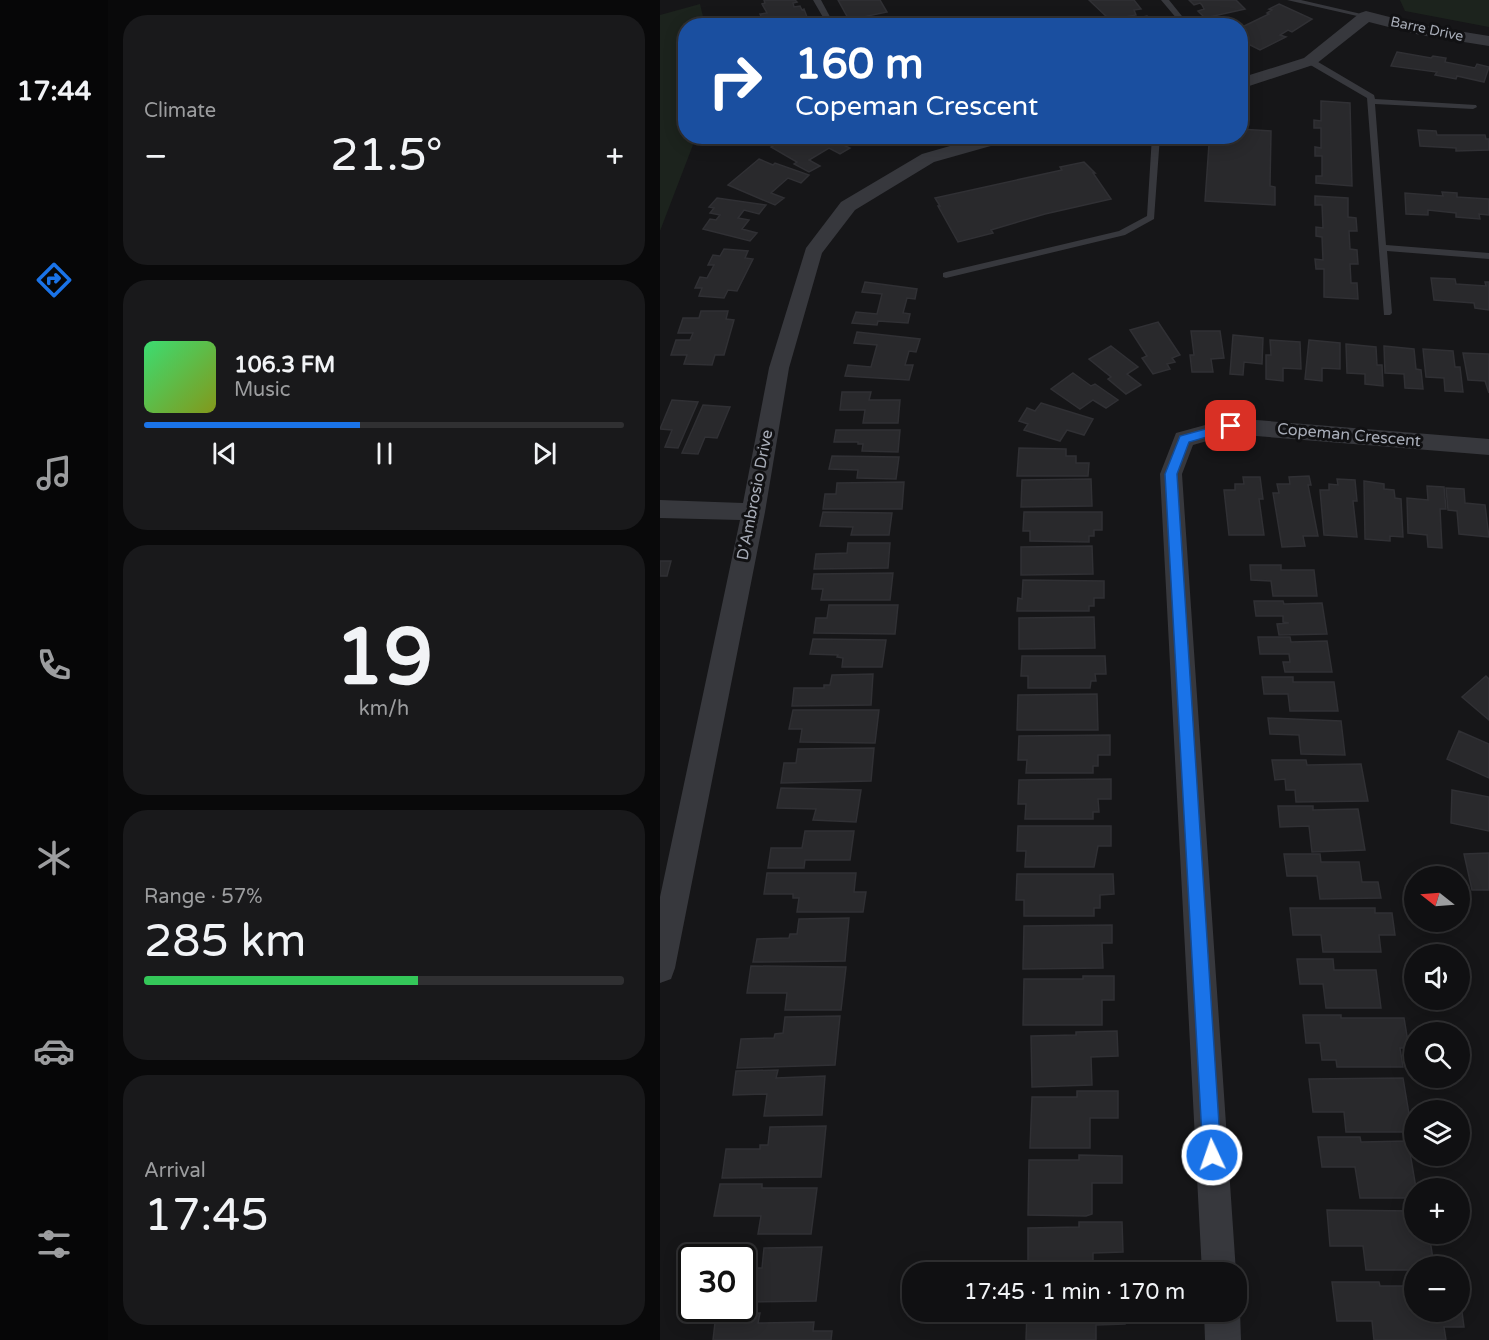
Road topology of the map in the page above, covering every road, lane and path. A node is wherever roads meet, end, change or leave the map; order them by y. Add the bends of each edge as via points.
1 (817, 0) edge
2 (1165, 0) edge
3 (1291, 0) edge
4 (1365, 8) edge
5 (827, 18) edge
6 (1180, 18) edge
7 (1489, 41) edge
8 (1310, 61) junction
9 (1248, 81) edge
10 (1372, 101) junction
11 (1473, 107) dead end
12 (977, 144) edge
13 (1156, 144) edge
14 (1382, 248) junction
15 (1489, 256) edge
16 (946, 275) dead end
17 (1387, 313) dead end
18 (1489, 447) edge
19 (660, 509) edge
20 (753, 512) junction
21 (660, 968) edge
22 (1218, 1262) edge
23 (1222, 1322) edge
24 (1223, 1340) edge

1 - 5 lane
2 - 6 lane
3 - 4 lane
4 - 7 street, Barre Drive via 1420,30
4 - 8 street
8 - 9 street
8 - 10 lane
10 - 11 lane
10 - 14 lane
12 - 20 street, D'Ambrosio Drive via 927,158 848,206 813,252 779,368
13 - 16 lane via 1151,217 1122,233
14 - 15 lane
14 - 17 lane
18 - 22 street, Copeman Crescent via 1231,426 1184,439 1171,474
19 - 20 street
20 - 21 street, D'Ambrosio Drive
23 - 24 street

